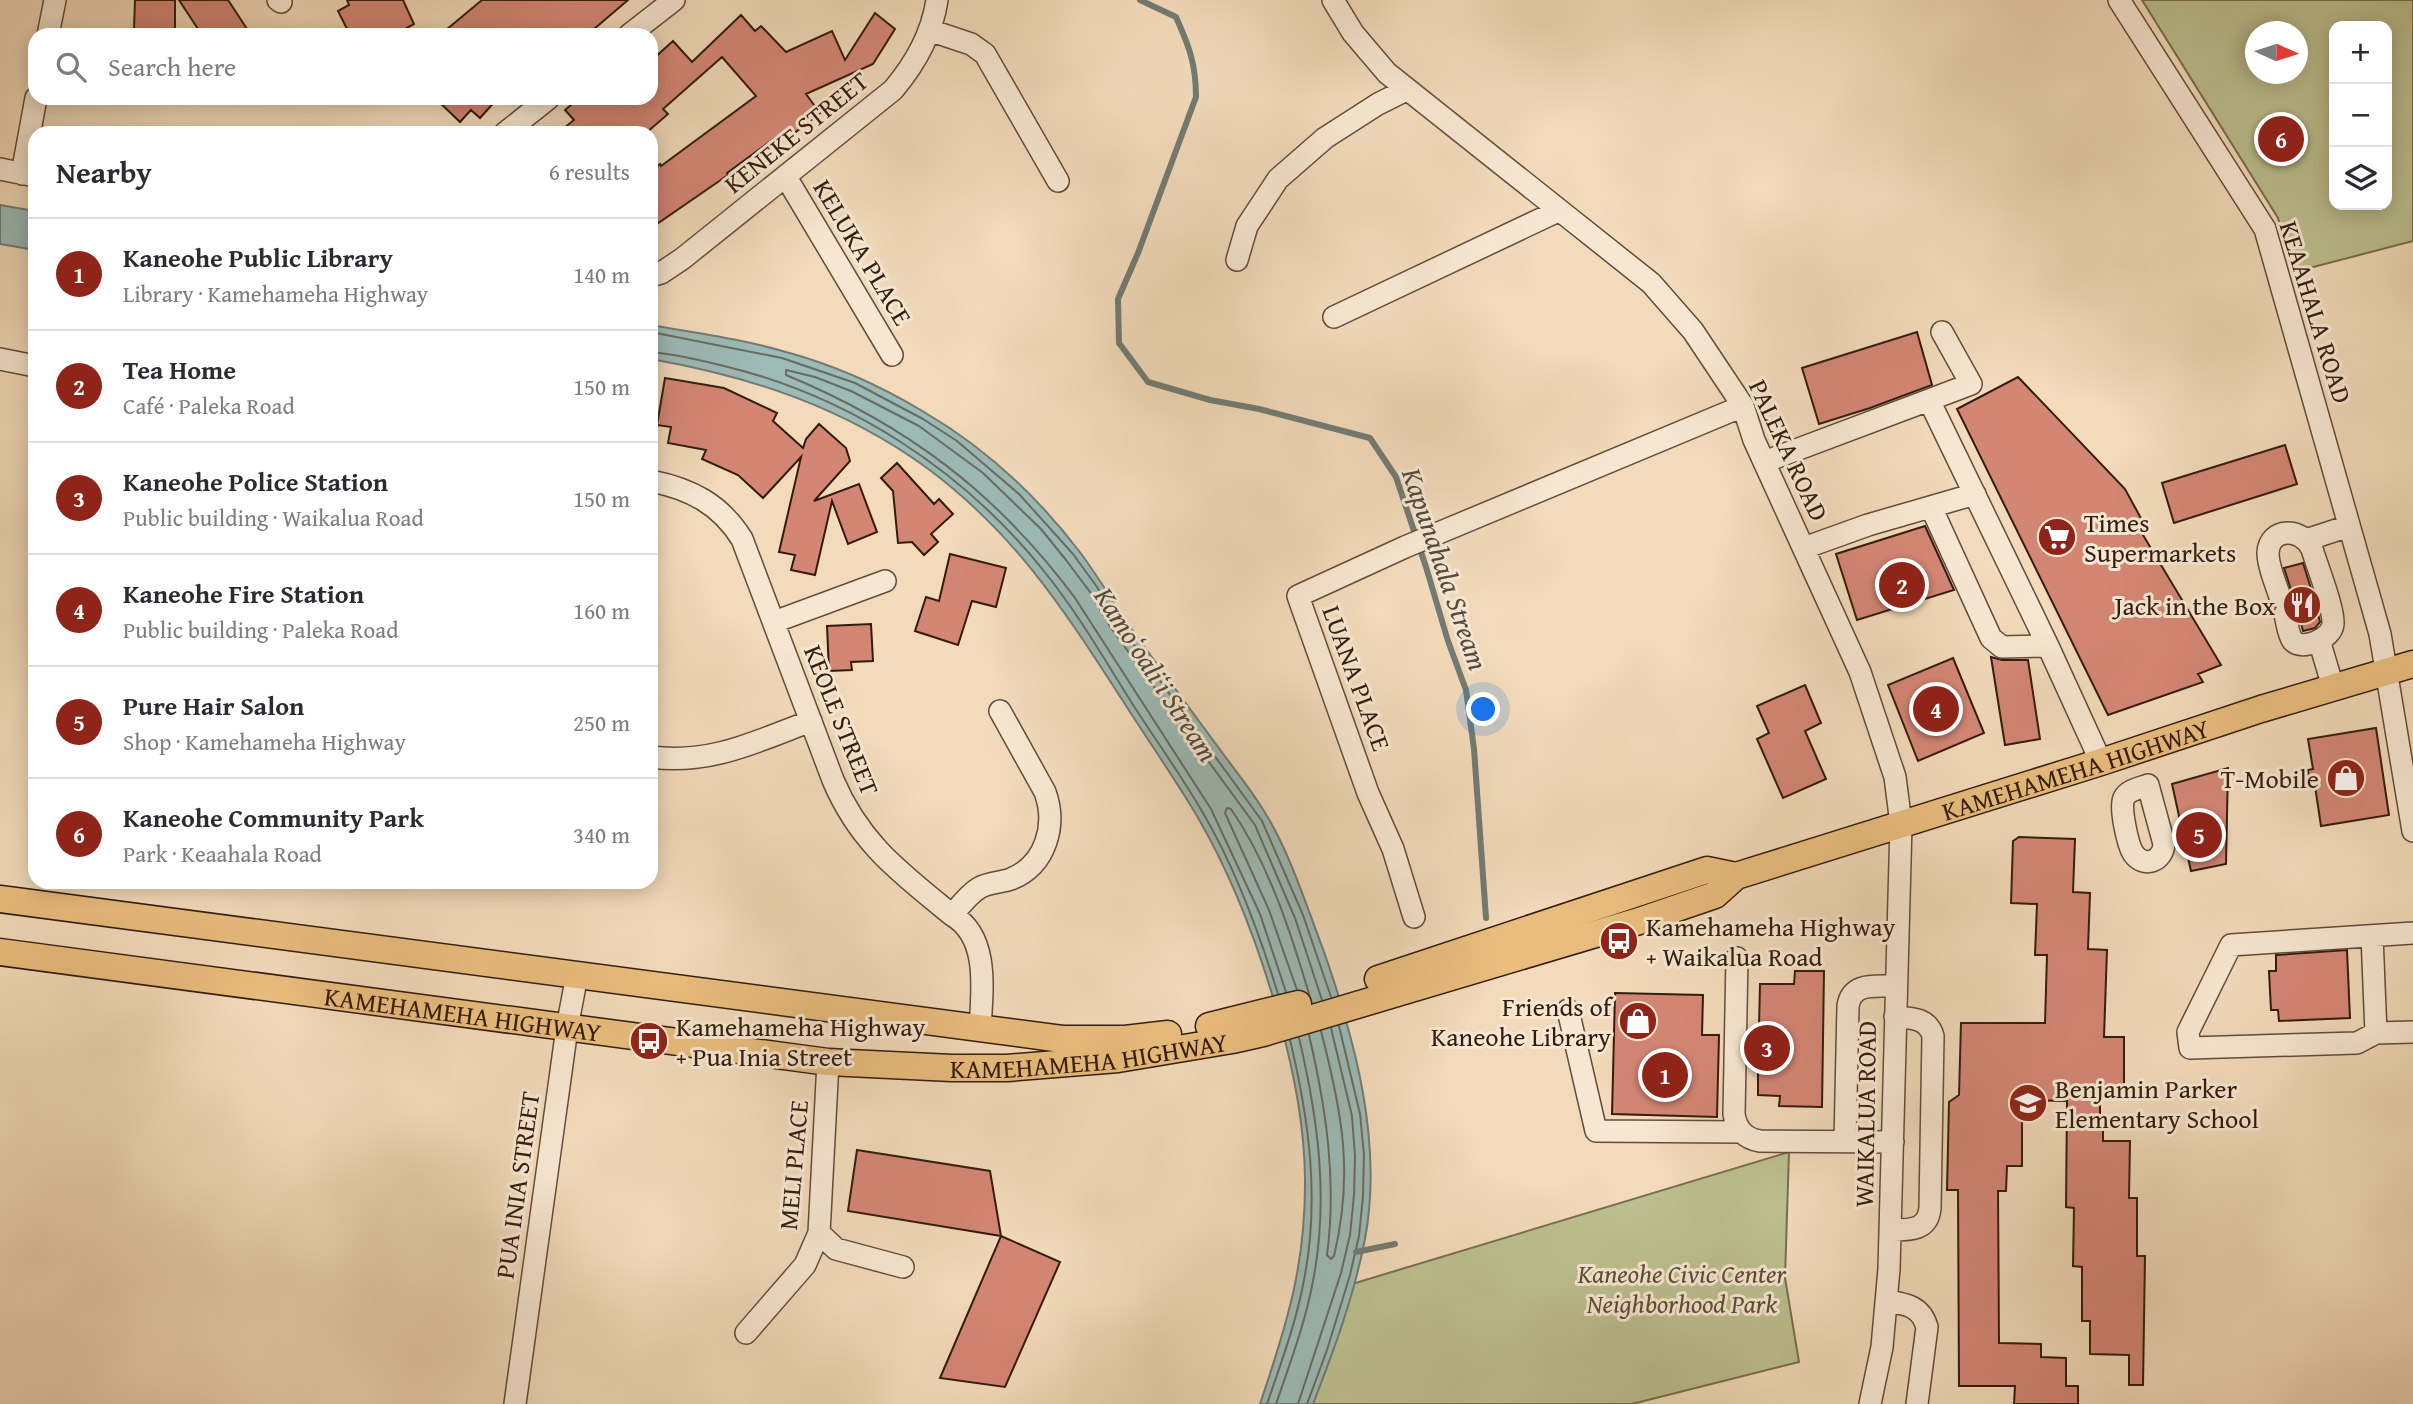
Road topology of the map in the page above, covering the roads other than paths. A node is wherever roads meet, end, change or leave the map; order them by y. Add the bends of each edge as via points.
1 (55, 0) edge
2 (674, 0) edge
3 (937, 0) edge
4 (1333, 0) edge
5 (2119, 0) edge
6 (49, 28) edge
7 (638, 28) edge
8 (929, 30) junction
9 (1406, 90) junction
10 (35, 105) edge
11 (540, 105) edge
12 (33, 126) edge
13 (514, 126) edge
14 (0, 169) edge
15 (28, 175) edge
16 (786, 177) junction
17 (1058, 181) dead end
18 (1558, 211) junction
19 (1237, 260) dead end
20 (658, 272) edge
21 (1334, 317) dead end
22 (1942, 332) dead end
23 (892, 355) dead end
24 (0, 359) edge
25 (28, 365) edge
26 (1929, 400) junction
27 (1743, 406) junction
28 (1764, 462) junction
29 (658, 483) edge
30 (1975, 494) junction
31 (1931, 507) junction
32 (2349, 526) junction
33 (2306, 540) junction
34 (1804, 548) junction
35 (885, 581) dead end
36 (774, 622) junction
37 (2319, 640) junction
38 (2048, 646) junction
39 (2413, 664) edge
40 (2388, 672) junction
41 (2333, 687) junction
42 (1000, 711) dead end
43 (811, 721) junction
44 (2137, 749) junction
45 (658, 758) edge
46 (2101, 762) junction
47 (2148, 785) dead end
48 (1901, 824) junction
49 (2413, 831) edge
50 (0, 899) edge
51 (952, 915) junction
52 (1414, 917) dead end
53 (2413, 933) edge
54 (2367, 937) junction
55 (0, 952) edge
56 (1737, 958) dead end
57 (577, 975) junction
58 (1896, 986) junction
59 (1569, 1010) dead end
60 (1895, 1017) junction
61 (1264, 1023) junction
62 (567, 1028) junction
63 (980, 1028) junction
64 (2413, 1032) edge
65 (2376, 1033) junction
66 (828, 1062) junction
67 (969, 1068) junction
68 (1741, 1132) junction
69 (1845, 1142) junction
70 (1893, 1142) junction
71 (1890, 1230) junction
72 (819, 1233) junction
73 (903, 1266) dead end
74 (1887, 1301) junction
75 (746, 1333) dead end
76 (515, 1404) edge
77 (1870, 1404) edge
78 (1917, 1404) edge

1 - 6 street
2 - 7 street
3 - 8 street, KENEKE STREET
4 - 9 street, PALEKA ROAD via 1370,54
5 - 32 street, KEAAHALA ROAD via 2265,229
8 - 16 street, KENEKE STREET via 916,60 893,90
8 - 17 street via 971,44 985,54
9 - 18 street, PALEKA ROAD
9 - 19 street via 1325,138 1278,179 1247,226
10 - 12 street
11 - 13 street
14 - 15 street
16 - 20 street, KENEKE STREET via 682,259
16 - 23 street, KELUKA PLACE
18 - 21 street
18 - 27 street, PALEKA ROAD via 1651,283 1693,331
22 - 26 street via 1971,384
24 - 25 street
26 - 28 street
26 - 30 street
27 - 28 street, PALEKA ROAD
27 - 52 street, LUANA PLACE via 1298,596 1368,793 1394,849
28 - 34 street, PALEKA ROAD
29 - 36 street, KEOLE STREET via 700,496 724,515 742,539
30 - 31 street
30 - 38 street
31 - 34 street
31 - 38 street via 1991,638 2002,648
32 - 33 street
32 - 40 street, KEAAHALA ROAD
33 - 37 street via 2333,622 2330,634
33 - 37 street via 2285,533 2273,541 2268,555 2294,642 2302,645
34 - 48 street, PALEKA ROAD via 1868,694 1895,777
35 - 36 street
36 - 43 street, KEOLE STREET
37 - 41 street
38 - 46 street
39 - 40 main road, KAMEHAMEHA HIGHWAY
40 - 41 main road, KAMEHAMEHA HIGHWAY
40 - 49 street, KEAAHALA ROAD
41 - 44 main road, KAMEHAMEHA HIGHWAY
42 - 51 street via 1045,792 1050,830 1034,863 1015,877 977,889
43 - 45 street via 714,756
43 - 51 street, KEOLE STREET via 841,798 861,831 882,856
44 - 46 main road, KAMEHAMEHA HIGHWAY
44 - 47 street
46 - 48 main road, KAMEHAMEHA HIGHWAY
48 - 58 street, WAIKALUA ROAD
48 - 61 main road, KAMEHAMEHA HIGHWAY via 1736,876 1715,895 1639,921
50 - 57 main road, KAMEHAMEHA HIGHWAY
51 - 63 street, KEOLE STREET via 963,922 978,951
53 - 54 street
54 - 65 street
54 - 65 street via 2231,945 2188,1032 2190,1048 2357,1042
55 - 62 main road, KAMEHAMEHA HIGHWAY
56 - 68 street via 1734,1114
57 - 62 street, PUA INIA STREET
57 - 63 main road, KAMEHAMEHA HIGHWAY
58 - 60 street, WAIKALUA ROAD
58 - 69 street via 1859,988 1849,1001
59 - 68 street via 1596,1131
60 - 70 street, WAIKALUA ROAD
60 - 71 street via 1920,1020 1929,1026 1933,1037 1930,1208 1926,1222 1918,1228
61 - 63 main road, KAMEHAMEHA HIGHWAY via 1125,1040 1062,1039
61 - 67 main road, KAMEHAMEHA HIGHWAY via 1173,1052 1063,1065
62 - 66 main road, KAMEHAMEHA HIGHWAY
62 - 76 street, PUA INIA STREET
63 - 67 main road
64 - 65 street
66 - 67 main road, KAMEHAMEHA HIGHWAY
66 - 72 street, MELI PLACE
68 - 69 street via 1760,1141
69 - 70 street
70 - 71 street, WAIKALUA ROAD
71 - 74 street, WAIKALUA ROAD
72 - 73 street via 836,1249
72 - 75 street, MELI PLACE via 805,1265
74 - 77 street, WAIKALUA ROAD
74 - 78 street via 1912,1307 1927,1327

